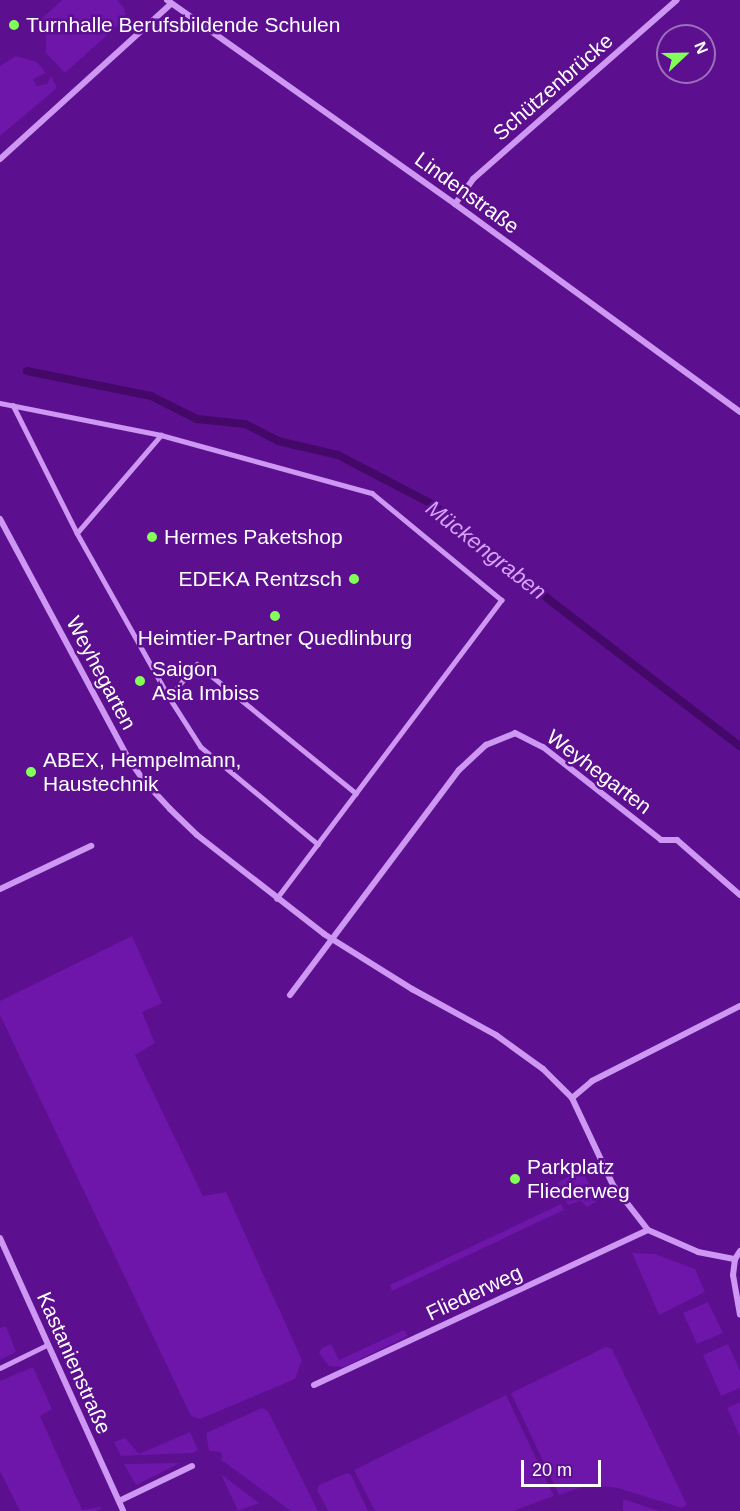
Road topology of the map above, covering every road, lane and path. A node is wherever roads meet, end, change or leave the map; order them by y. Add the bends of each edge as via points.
1 (677, 0) edge
2 (169, 2) edge
3 (0, 159) edge
4 (455, 204) junction
5 (0, 403) edge
6 (13, 405) junction
7 (740, 412) edge
8 (161, 435) junction
9 (0, 519) edge
10 (77, 533) junction
11 (169, 697) junction
12 (356, 793) junction
13 (318, 844) junction
14 (91, 846) dead end
15 (0, 889) edge
16 (740, 895) edge
17 (277, 898) junction
18 (333, 940) junction
19 (290, 995) dead end
20 (740, 1006) edge
21 (572, 1098) junction
22 (648, 1230) junction
23 (0, 1238) edge
24 (740, 1251) edge
25 (735, 1259) junction
26 (740, 1314) edge
27 (47, 1345) junction
28 (0, 1368) edge
29 (314, 1385) dead end
30 (192, 1466) dead end
31 (119, 1501) junction
32 (123, 1511) edge

1 - 4 street, Schützenbrücke via 472,179
2 - 3 street
2 - 4 street, Lindenstraße
4 - 7 street, Lindenstraße
5 - 6 lane
6 - 8 lane
6 - 10 lane
8 - 10 lane
8 - 12 lane via 372,493 502,600
9 - 17 street, Weyhegarten via 114,733 144,781 197,835
10 - 11 lane
11 - 12 lane via 197,664
11 - 13 lane via 201,747
12 - 13 lane
13 - 17 lane
14 - 15 street
16 - 18 street, Weyhegarten via 676,840 661,840 543,747 515,733 486,745 459,770
17 - 18 street, Weyhegarten
18 - 19 street, Weyhegarten
18 - 21 street, Weyhegarten via 496,1035 543,1069
20 - 21 street via 592,1082
21 - 22 street, Weyhegarten via 613,1185
22 - 25 street, Weyhegarten via 698,1252
22 - 29 street, Fliederweg
23 - 27 street, Kastanienstraße
24 - 25 street
25 - 26 street via 733,1275
27 - 28 lane
27 - 31 street, Kastanienstraße
30 - 31 street
31 - 32 street, Kastanienstraße

